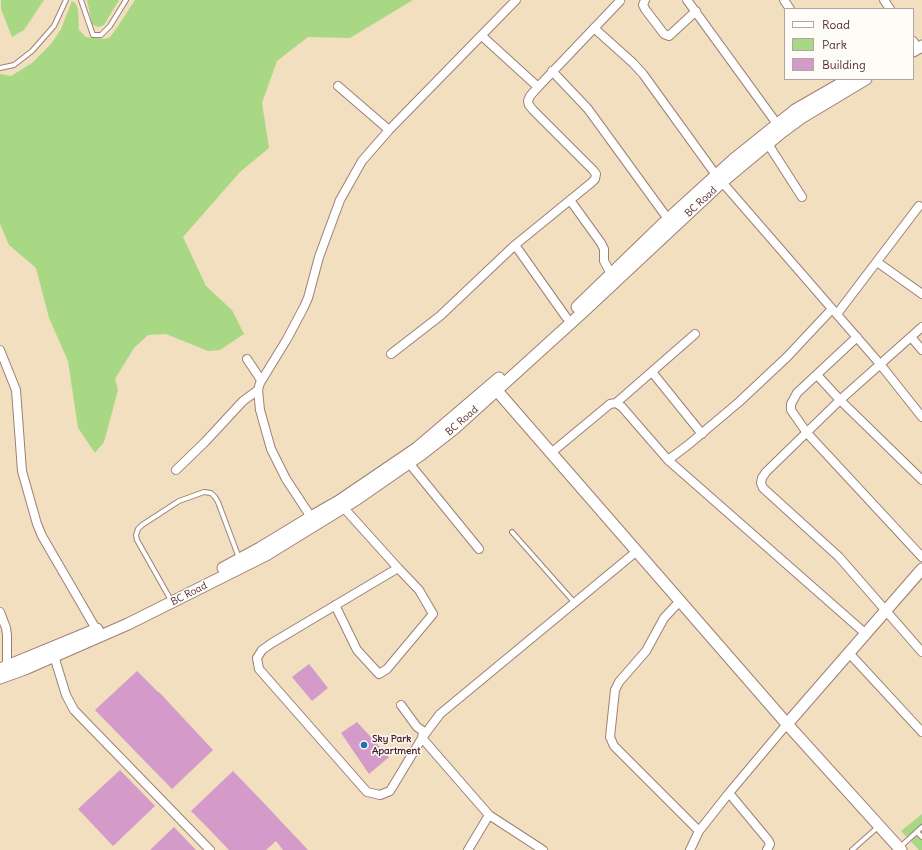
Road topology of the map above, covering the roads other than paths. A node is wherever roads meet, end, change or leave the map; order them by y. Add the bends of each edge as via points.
1 (66, 0) edge
2 (81, 0) edge
3 (126, 0) edge
4 (516, 0) edge
5 (620, 0) edge
6 (645, 0) edge
7 (681, 0) edge
8 (687, 0) edge
9 (694, 13) junction
10 (594, 28) junction
11 (482, 36) junction
12 (0, 68) edge
13 (552, 71) junction
14 (844, 80) edge
15 (864, 80) edge
16 (338, 86) dead end
17 (538, 87) junction
18 (780, 128) junction
19 (389, 130) junction
20 (768, 144) junction
21 (719, 179) junction
22 (802, 197) dead end
23 (570, 200) junction
24 (919, 206) dead end
25 (668, 219) junction
26 (515, 245) junction
27 (878, 262) junction
28 (611, 274) junction
29 (922, 294) edge
30 (835, 312) junction
31 (566, 317) junction
32 (922, 327) edge
33 (695, 334) dead end
34 (857, 337) junction
35 (912, 337) junction
36 (0, 350) edge
37 (922, 350) edge
38 (391, 354) dead end
39 (247, 359) dead end
40 (880, 364) junction
41 (652, 372) junction
42 (817, 375) junction
43 (261, 380) junction
44 (494, 387) junction
45 (258, 390) junction
46 (840, 400) junction
47 (616, 403) junction
48 (922, 418) edge
49 (807, 433) junction
50 (702, 434) junction
51 (551, 452) junction
52 (668, 460) junction
53 (409, 463) junction
54 (176, 470) dead end
55 (922, 480) edge
56 (341, 504) junction
57 (311, 516) junction
58 (512, 532) dead end
59 (479, 549) dead end
60 (637, 551) junction
61 (922, 557) edge
62 (240, 559) junction
63 (398, 568) junction
64 (921, 573) edge
65 (170, 599) junction
66 (680, 601) junction
67 (574, 602) junction
68 (335, 605) junction
69 (886, 611) junction
70 (0, 612) edge
71 (97, 633) junction
72 (866, 634) junction
73 (922, 652) edge
74 (849, 653) junction
75 (54, 656) junction
76 (4, 668) edge
77 (0, 678) edge
78 (401, 705) dead end
79 (787, 724) junction
80 (922, 732) edge
81 (422, 738) junction
82 (729, 793) junction
83 (489, 815) junction
84 (879, 826) junction
85 (922, 828) edge
86 (699, 831) junction
87 (917, 832) junction
88 (922, 837) edge
89 (900, 849) edge
90 (210, 850) edge
91 (468, 850) edge
92 (543, 850) edge
93 (690, 850) edge
94 (767, 850) edge
95 (852, 850) edge

1 - 12 lane via 54,26 32,52 14,65
2 - 3 lane via 93,35 101,35 110,26
4 - 11 street
5 - 10 street
6 - 9 street via 645,9 664,34 669,36
7 - 9 street
8 - 9 street
9 - 18 street
10 - 13 street
10 - 21 street via 644,74
11 - 17 street
11 - 19 street
13 - 17 street
13 - 25 street via 588,109
14 - 18 street, BC Road via 795,110
15 - 18 street, BC Road
16 - 19 street
17 - 23 street via 530,96 529,106 596,174 595,179
18 - 20 street, BC Road
18 - 21 street, BC Road
19 - 43 street via 362,161 340,200 304,307
20 - 21 street, BC Road
20 - 22 street
21 - 25 street, BC Road
21 - 30 street
21 - 44 street, BC Road
23 - 26 street
23 - 28 street via 602,243 605,266
24 - 27 street
25 - 28 street, BC Road
26 - 31 street
26 - 38 street via 440,316
27 - 29 street
27 - 30 street
28 - 31 street, BC Road
30 - 34 street
30 - 50 street
31 - 44 street, BC Road
32 - 35 street
33 - 41 street
34 - 40 street
34 - 42 street
35 - 37 street
35 - 40 street
36 - 71 street via 16,390 22,471 37,524
39 - 43 street
40 - 46 street
40 - 48 street
41 - 47 street
41 - 50 street
42 - 46 street
42 - 49 street via 797,393 791,404 791,410
43 - 45 street
44 - 51 street
44 - 53 street, BC Road via 454,429
44 - 56 street, BC Road
45 - 54 street via 243,401
45 - 57 street via 260,410 271,449 286,479
46 - 49 street
46 - 55 street
47 - 51 street via 610,404
47 - 52 street
49 - 61 street
49 - 69 street via 766,472 761,483 763,488 838,557
50 - 52 street
51 - 60 street
52 - 72 street
53 - 56 street, BC Road via 357,499
53 - 59 street
56 - 57 street, BC Road
56 - 63 street
56 - 65 street, BC Road via 266,555
57 - 62 street, BC Road
58 - 67 lane
60 - 66 street
60 - 67 street
62 - 65 street, BC Road
62 - 65 lane via 218,502 211,493 204,492 179,501 138,529 136,535
63 - 68 street
63 - 68 street via 419,590 433,614 387,669 379,674 357,650
64 - 69 street
65 - 71 street, BC Road via 128,624
66 - 79 street
66 - 86 street via 664,618 646,651 618,682 610,737 614,746
67 - 81 street via 440,714
68 - 81 street via 262,650 257,658 260,669 367,792 380,795 390,791
69 - 72 street
69 - 73 street
70 - 76 street via 7,635
71 - 75 street, BC Road
71 - 76 street, BC Road
72 - 74 street
74 - 79 street
74 - 80 street
75 - 77 street, BC Road
75 - 90 street via 66,695 74,710
78 - 81 street via 423,731
79 - 82 street
79 - 84 street
81 - 83 street
82 - 86 street
82 - 94 street via 768,840 770,844
83 - 91 street
83 - 92 street
84 - 89 street
84 - 95 lane
85 - 87 lane
86 - 93 street
87 - 88 lane
87 - 89 lane

